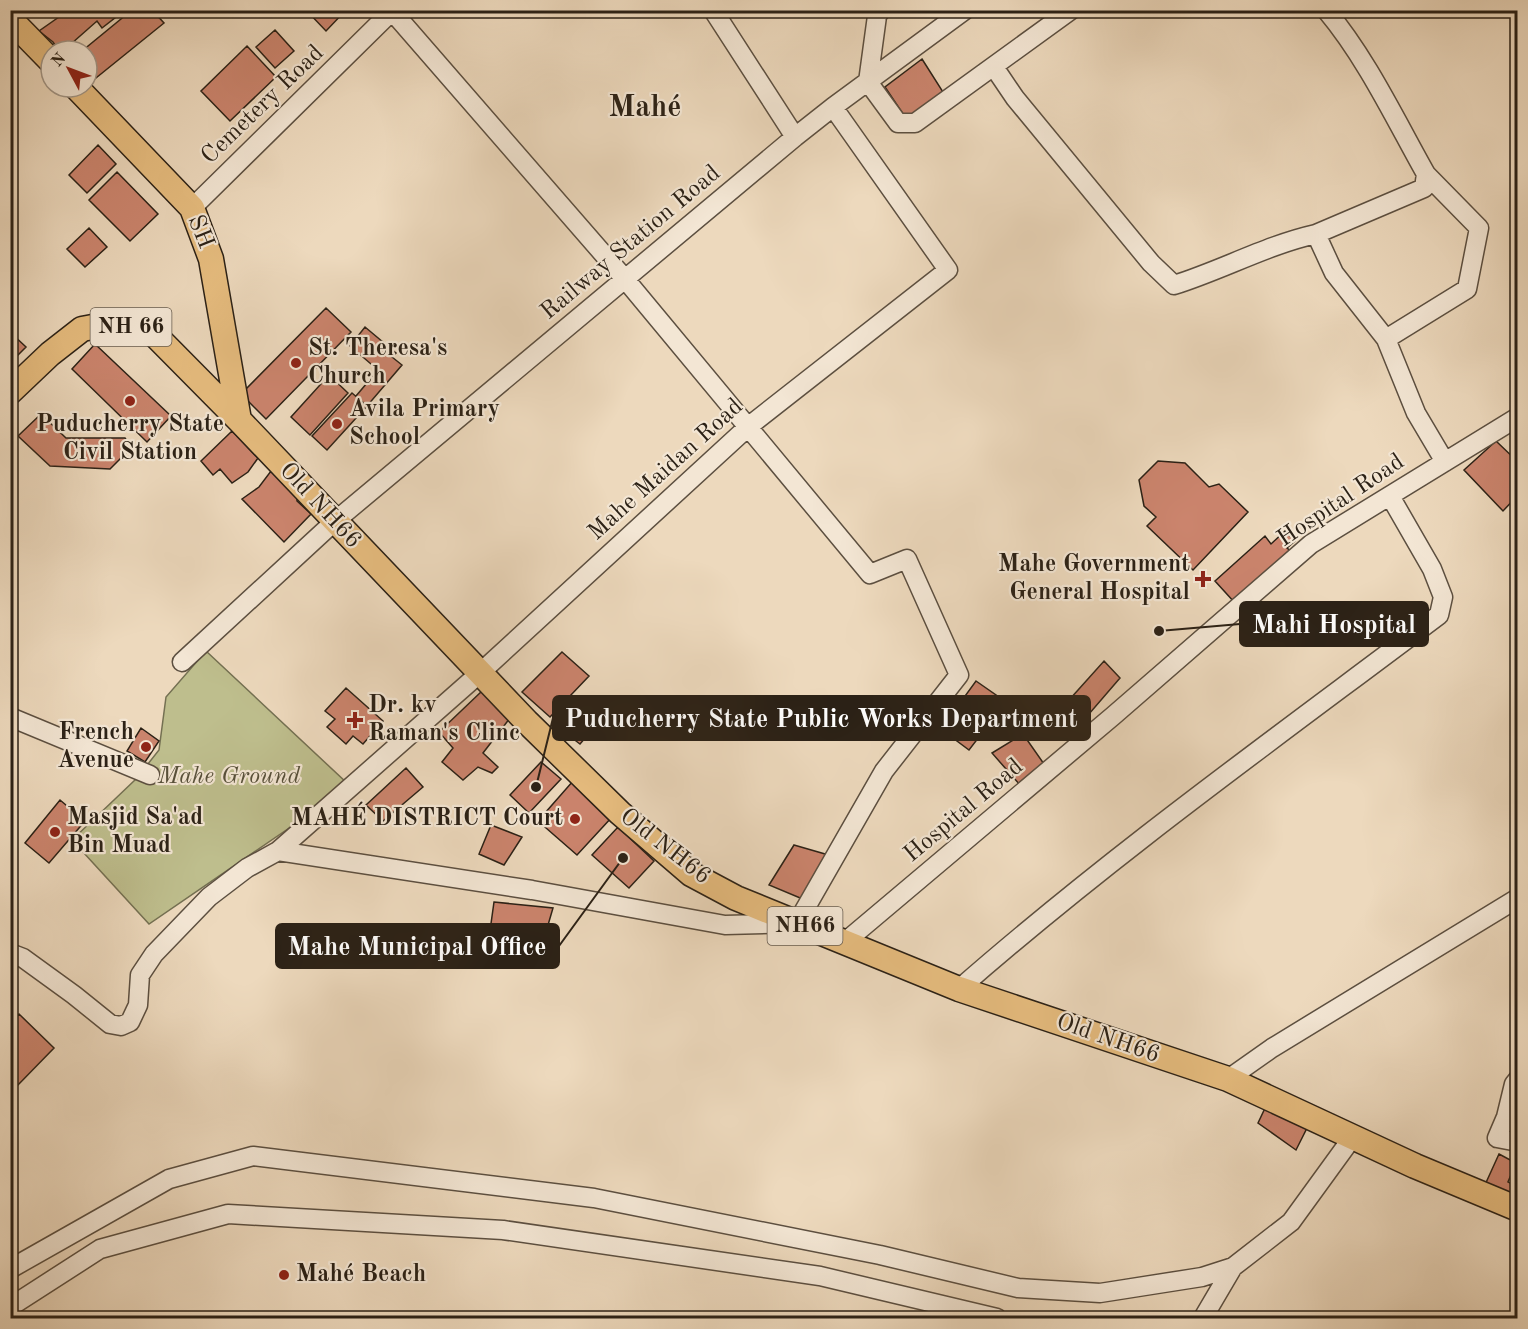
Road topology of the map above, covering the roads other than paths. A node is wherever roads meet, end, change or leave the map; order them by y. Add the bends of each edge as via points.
1 (713, 10) edge
2 (881, 10) edge
3 (965, 10) edge
4 (1071, 10) edge
5 (1326, 10) edge
6 (393, 11) edge
7 (10, 19) edge
8 (39, 49) edge
9 (994, 67) junction
10 (868, 82) junction
11 (88, 99) edge
12 (833, 107) junction
13 (795, 137) junction
14 (1426, 174) junction
15 (192, 208) junction
16 (1316, 234) junction
17 (625, 279) junction
18 (1386, 339) junction
19 (10, 392) edge
20 (1518, 417) edge
21 (239, 420) junction
22 (748, 426) junction
23 (1445, 462) junction
24 (1390, 495) junction
25 (334, 522) junction
26 (182, 662) dead end
27 (480, 673) junction
28 (10, 717) edge
29 (150, 775) dead end
30 (278, 851) junction
31 (1518, 898) edge
32 (797, 923) junction
33 (845, 942) junction
34 (10, 953) edge
35 (959, 988) junction
36 (1228, 1079) junction
37 (1518, 1079) edge
38 (1352, 1138) junction
39 (1518, 1142) edge
40 (1518, 1209) edge
41 (1233, 1267) junction
42 (10, 1269) edge
43 (10, 1307) edge
44 (997, 1318) edge
45 (1200, 1318) edge

1 - 13 street
2 - 10 street
3 - 10 street, Railway Station Road
4 - 9 street
5 - 14 street via 1381,92
6 - 15 street, Cemetery Road
6 - 17 street
7 - 8 main road
9 - 10 street via 915,123 898,123
9 - 16 street via 1136,245 1173,285 1287,241
10 - 12 street, Railway Station Road
11 - 15 main road, SH
12 - 13 street, Railway Station Road
12 - 22 street, Mahe Maidan Road via 948,270
13 - 17 street, Railway Station Road
14 - 16 street via 1424,188
14 - 18 street via 1479,228 1467,289
15 - 21 main road, SH via 211,259
16 - 18 street via 1334,273
17 - 22 street
17 - 25 street, Railway Station Road
18 - 23 street via 1416,413
19 - 21 main road, Old NH66 / NH 66 via 82,329 114,323 150,330
20 - 23 street, Hospital Road
21 - 25 main road, Old NH66 / NH66
22 - 27 street, Mahe Maidan Road
22 - 32 street via 870,574 907,559 959,675 884,771
23 - 24 street, Hospital Road
24 - 33 street, Hospital Road via 1311,544
24 - 35 street via 1432,570 1443,597 1439,615 1156,828
25 - 26 street, Railway Station Road
25 - 27 main road, Old NH66 / NH66
27 - 30 street, Mahe Maidan Road
27 - 32 main road, Old NH66 / NH66 via 620,813 692,874 736,898
28 - 29 street
30 - 32 street via 532,890 725,925
30 - 34 street, Mahe Maidan Road via 247,868 209,897 154,954 140,975 138,1005 130,1022 121,1026 110,1024 23,958
31 - 36 street via 1272,1048
32 - 33 main road, Old NH66 / NH66
33 - 35 main road, Old NH66 / NH66
35 - 36 main road, Old NH66 / NH66
36 - 38 main road, Old NH66 / NH66
37 - 39 street via 1497,1138
38 - 40 main road, Old NH66 / NH66
38 - 41 street via 1291,1222
41 - 42 street via 1202,1277 1100,1293 1018,1288 880,1255 594,1198 253,1156 170,1179
41 - 45 street
43 - 44 street via 100,1249 228,1215 503,1230 820,1276

